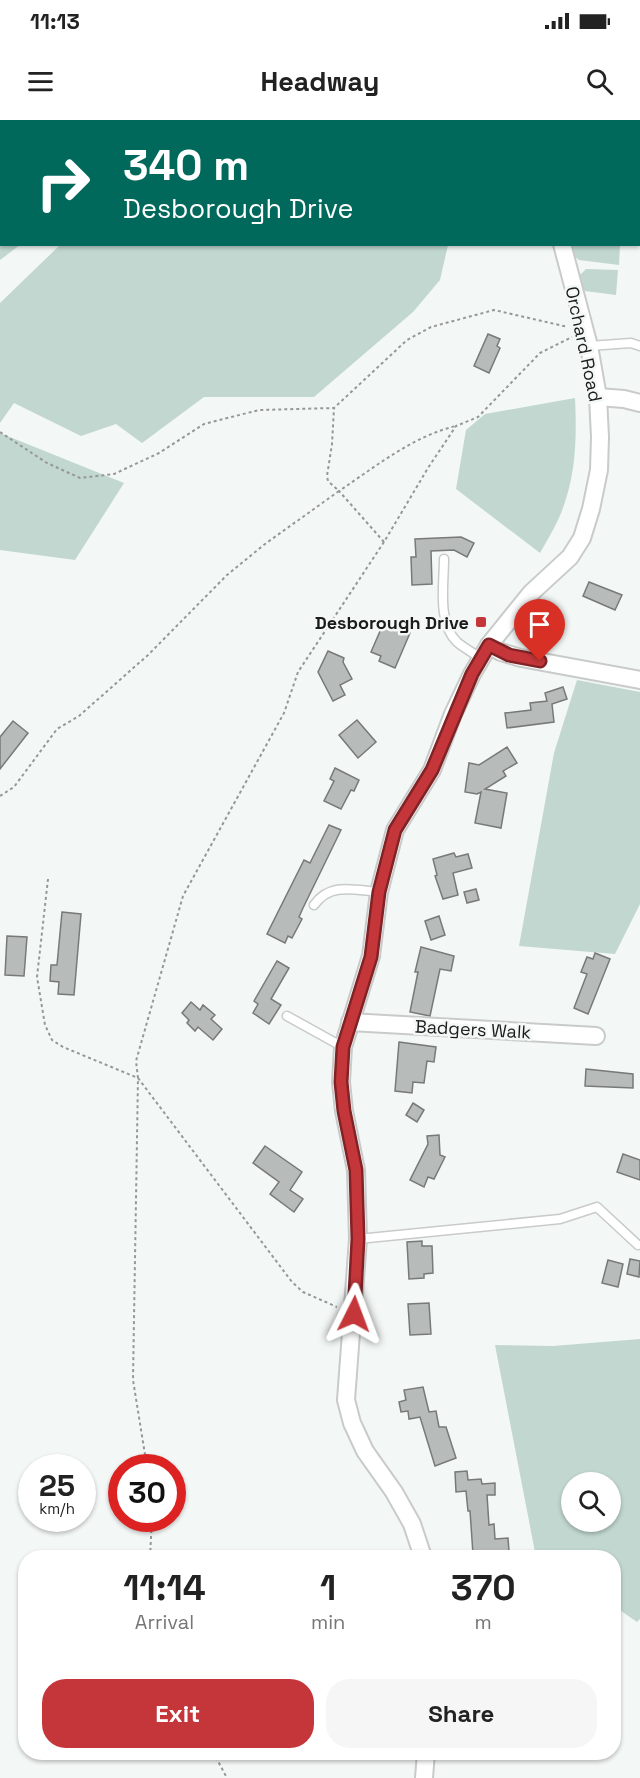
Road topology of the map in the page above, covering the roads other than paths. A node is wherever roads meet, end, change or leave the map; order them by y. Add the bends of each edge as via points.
1 (563, 246) edge
2 (586, 338) junction
3 (640, 346) edge
4 (598, 397) junction
5 (640, 403) edge
6 (444, 559) dead end
7 (485, 651) junction
8 (640, 680) edge
9 (379, 892) junction
10 (314, 905) dead end
11 (287, 1016) dead end
12 (350, 1022) junction
13 (596, 1036) dead end
14 (343, 1047) junction
15 (358, 1239) junction
16 (638, 1245) dead end
17 (421, 1550) edge
18 (425, 1760) edge
19 (424, 1778) edge

1 - 2 street, Orchard Road
2 - 3 lane
2 - 4 street, Orchard Road
4 - 5 street
4 - 7 street, Orchard Road via 598,470 582,538 570,557 531,593
6 - 7 lane via 446,622 456,641
7 - 8 street
7 - 9 street, Orchard Road via 453,714 432,770 395,830
9 - 10 lane via 339,888 320,896
9 - 12 street, Orchard Road via 371,957
11 - 14 lane
12 - 13 street, Badgers Walk
12 - 14 street, Orchard Road
14 - 15 street, Orchard Road via 341,1082 356,1170
15 - 16 lane via 560,1219 597,1207
15 - 17 street, Orchard Road via 346,1401 365,1450 412,1524
18 - 19 street

